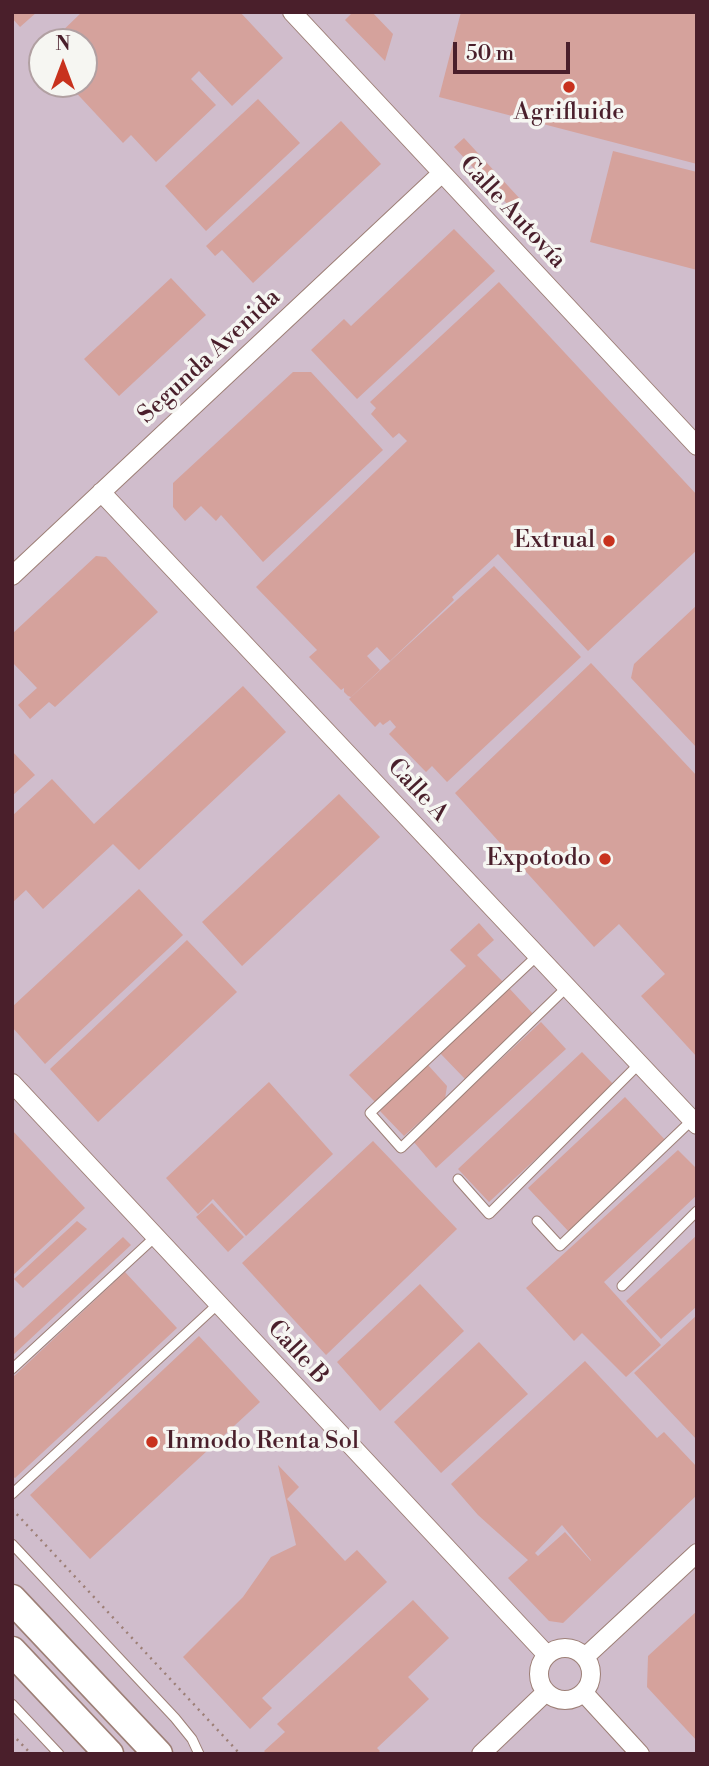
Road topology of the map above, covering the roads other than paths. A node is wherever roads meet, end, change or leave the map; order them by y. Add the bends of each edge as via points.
1 (292, 12) edge
2 (442, 173) junction
3 (697, 446) edge
4 (101, 492) junction
5 (12, 576) edge
6 (538, 955) junction
7 (567, 987) junction
8 (639, 1064) junction
9 (12, 1083) edge
10 (694, 1122) edge
11 (458, 1179) dead end
12 (697, 1211) edge
13 (537, 1220) dead end
14 (155, 1237) junction
15 (622, 1286) dead end
16 (218, 1304) junction
17 (12, 1369) edge
18 (12, 1494) edge
19 (12, 1544) edge
20 (697, 1553) edge
21 (12, 1599) edge
22 (12, 1651) edge
23 (547, 1655) junction
24 (585, 1657) junction
25 (545, 1692) junction
26 (584, 1693) junction
27 (12, 1704) edge
28 (59, 1754) edge
29 (109, 1754) edge
30 (158, 1754) edge
31 (200, 1754) edge
32 (481, 1754) edge
33 (640, 1754) edge

1 - 2 street, Calle Autovía
2 - 3 street, Calle Autovía
2 - 4 street, Segunda Avenida
4 - 5 street, Segunda Avenida
4 - 6 street, Calle A
6 - 7 street, Calle A
6 - 7 lane via 370,1113 401,1148
7 - 8 street, Calle A
8 - 10 street, Calle A
8 - 11 lane via 489,1214
9 - 14 street, Calle B
10 - 13 lane via 560,1246
12 - 15 lane
14 - 16 street, Calle B
14 - 17 lane
16 - 18 lane
16 - 23 street, Calle B
19 - 31 lane via 175,1718
20 - 24 street
21 - 30 main road
22 - 29 main road
23 - 24 street via 565,1648
23 - 25 street via 538,1674
24 - 26 street via 591,1675
25 - 26 street via 569,1700
25 - 32 street
26 - 33 street
27 - 28 lane

